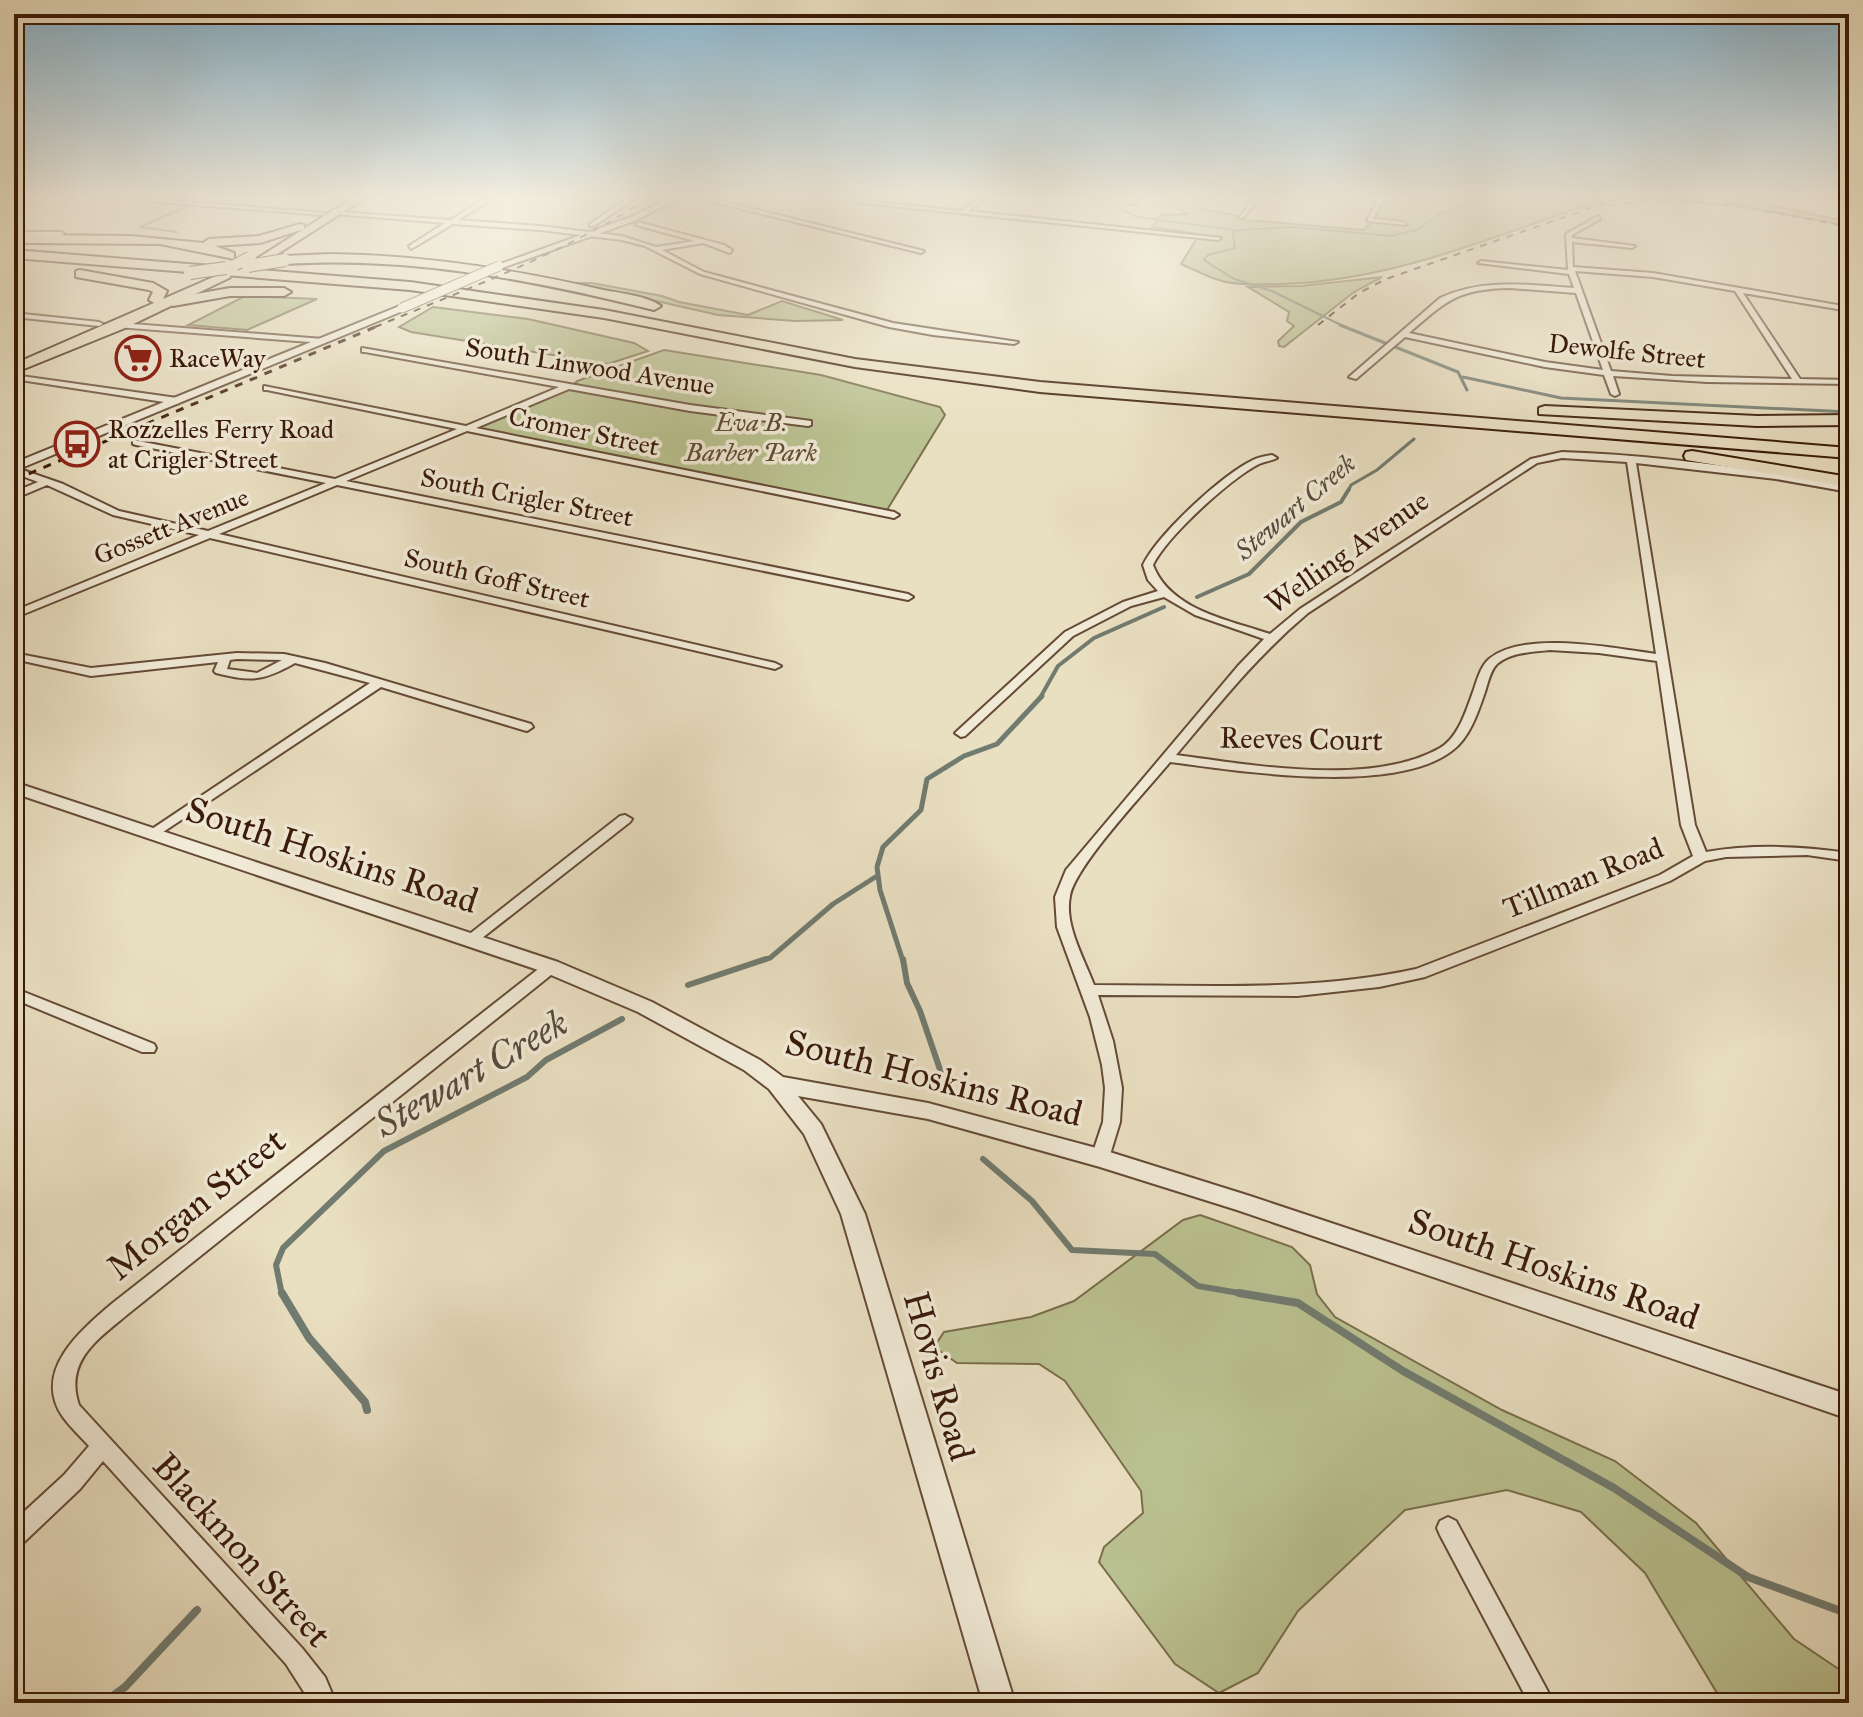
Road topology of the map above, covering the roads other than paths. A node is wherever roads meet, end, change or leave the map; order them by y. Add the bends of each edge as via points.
1 (95, 277) edge
2 (212, 277) edge
3 (218, 277) edge
4 (256, 277) edge
5 (300, 277) edge
6 (408, 277) edge
7 (473, 277) edge
8 (511, 277) edge
9 (717, 277) edge
10 (1574, 277) edge
11 (1665, 277) edge
12 (1738, 290) junction
13 (1580, 291) junction
14 (290, 292) junction
15 (305, 293) dead end
16 (335, 295) dead end
17 (156, 300) junction
18 (173, 302) junction
19 (1849, 309) edge
20 (14, 315) edge
21 (712, 323) junction
22 (99, 324) junction
23 (120, 325) junction
24 (674, 327) junction
25 (1403, 334) junction
26 (323, 341) junction
27 (1014, 342) dead end
28 (365, 350) dead end
29 (14, 358) edge
30 (14, 369) edge
31 (1608, 373) junction
32 (14, 377) edge
33 (1353, 377) dead end
34 (1797, 381) junction
35 (1849, 382) edge
36 (567, 387) junction
37 (267, 388) dead end
38 (1174, 392) junction
39 (1615, 394) dead end
40 (177, 401) junction
41 (1428, 406) junction
42 (1371, 415) junction
43 (1849, 420) edge
44 (808, 423) dead end
45 (466, 428) junction
46 (1849, 441) edge
47 (136, 442) dead end
48 (1849, 453) edge
49 (1272, 458) dead end
50 (1631, 460) junction
51 (14, 469) edge
52 (47, 481) junction
53 (338, 482) junction
54 (1849, 482) edge
55 (1849, 489) edge
56 (14, 496) edge
57 (894, 515) dead end
58 (209, 535) junction
59 (1164, 593) junction
60 (908, 597) dead end
61 (14, 615) edge
62 (1272, 638) junction
63 (14, 656) edge
64 (225, 658) junction
65 (1661, 658) junction
66 (293, 659) junction
67 (775, 666) dead end
68 (380, 682) junction
69 (527, 727) dead end
70 (961, 733) dead end
71 (1166, 758) junction
72 (14, 787) edge
73 (625, 819) dead end
74 (154, 834) junction
75 (1701, 857) junction
76 (1849, 857) edge
77 (472, 939) junction
78 (551, 967) junction
79 (1087, 990) junction
80 (14, 993) edge
81 (148, 1048) dead end
82 (777, 1084) junction
83 (1100, 1158) junction
84 (1849, 1407) edge
85 (103, 1445) junction
86 (1448, 1528) dead end
87 (14, 1536) edge
88 (324, 1703) edge
89 (999, 1703) edge
90 (1542, 1703) edge

1 - 17 highway via 153,287 160,291
2 - 17 highway
3 - 18 highway
4 - 14 highway
5 - 24 highway via 410,286
6 - 21 highway via 547,294
7 - 26 street, bridge
8 - 21 highway
9 - 27 street via 892,325
10 - 13 street
11 - 12 street
12 - 19 street
12 - 34 street
13 - 25 street via 1497,288 1458,293
13 - 31 street
14 - 15 highway
14 - 18 highway via 230,292
16 - 24 highway
17 - 22 highway
18 - 23 highway
20 - 22 street
21 - 38 highway via 931,361
22 - 29 highway
23 - 26 street
23 - 30 highway
24 - 38 highway via 909,372
25 - 31 street, Dewolfe Street
25 - 33 street
26 - 40 street
28 - 36 street, South Linwood Avenue
31 - 34 street, Dewolfe Street
31 - 39 street
32 - 40 street
34 - 35 street, Dewolfe Street
36 - 44 street, South Linwood Avenue
36 - 45 street, Gossett Avenue
37 - 45 street, Cromer Street
38 - 41 highway via 1273,393
38 - 42 highway
40 - 51 street
41 - 43 highway
41 - 46 highway
42 - 48 highway
42 - 54 highway
45 - 53 street, Gossett Avenue
45 - 57 street, Cromer Street
47 - 53 street, South Crigler Street
49 - 59 street via 1257,460 1154,549 1148,569
50 - 55 street, Welling Avenue
50 - 62 street, Welling Avenue via 1562,455 1534,461 1304,611
50 - 65 street, Tillman Road
51 - 52 street, South Goff Street
52 - 56 street
52 - 58 street, South Goff Street via 101,509
53 - 58 street, Gossett Avenue
53 - 60 street, South Crigler Street
58 - 61 street, Gossett Avenue
58 - 67 street, South Goff Street
59 - 62 street
59 - 70 street via 1127,604 1069,634
62 - 71 street, Welling Avenue
63 - 64 street via 91,672
64 - 66 street
64 - 66 street via 220,671 251,679
65 - 71 street, Reeves Court via 1546,648 1508,653 1489,667 1452,745 1431,758 1392,769 1291,771
65 - 75 street, Tillman Road via 1688,825
66 - 68 street
68 - 69 street
68 - 74 street
71 - 79 street, Welling Avenue via 1071,873 1064,889 1064,927
72 - 74 street, South Hoskins Road
73 - 77 street
74 - 77 street, South Hoskins Road
75 - 76 street via 1783,850
75 - 79 street, Tillman Road via 1665,878 1386,982 1307,991
77 - 78 street, South Hoskins Road
78 - 82 street, South Hoskins Road via 645,1007
78 - 85 street, Morgan Street via 86,1337 66,1366 63,1395
79 - 83 street, Welling Avenue via 1114,1088 1113,1114
80 - 81 street
82 - 83 street, South Hoskins Road via 941,1114
82 - 89 street, Hovis Road via 813,1130 853,1214
83 - 84 street, South Hoskins Road
85 - 87 street
85 - 88 street, Blackmon Street via 294,1656
86 - 90 street

